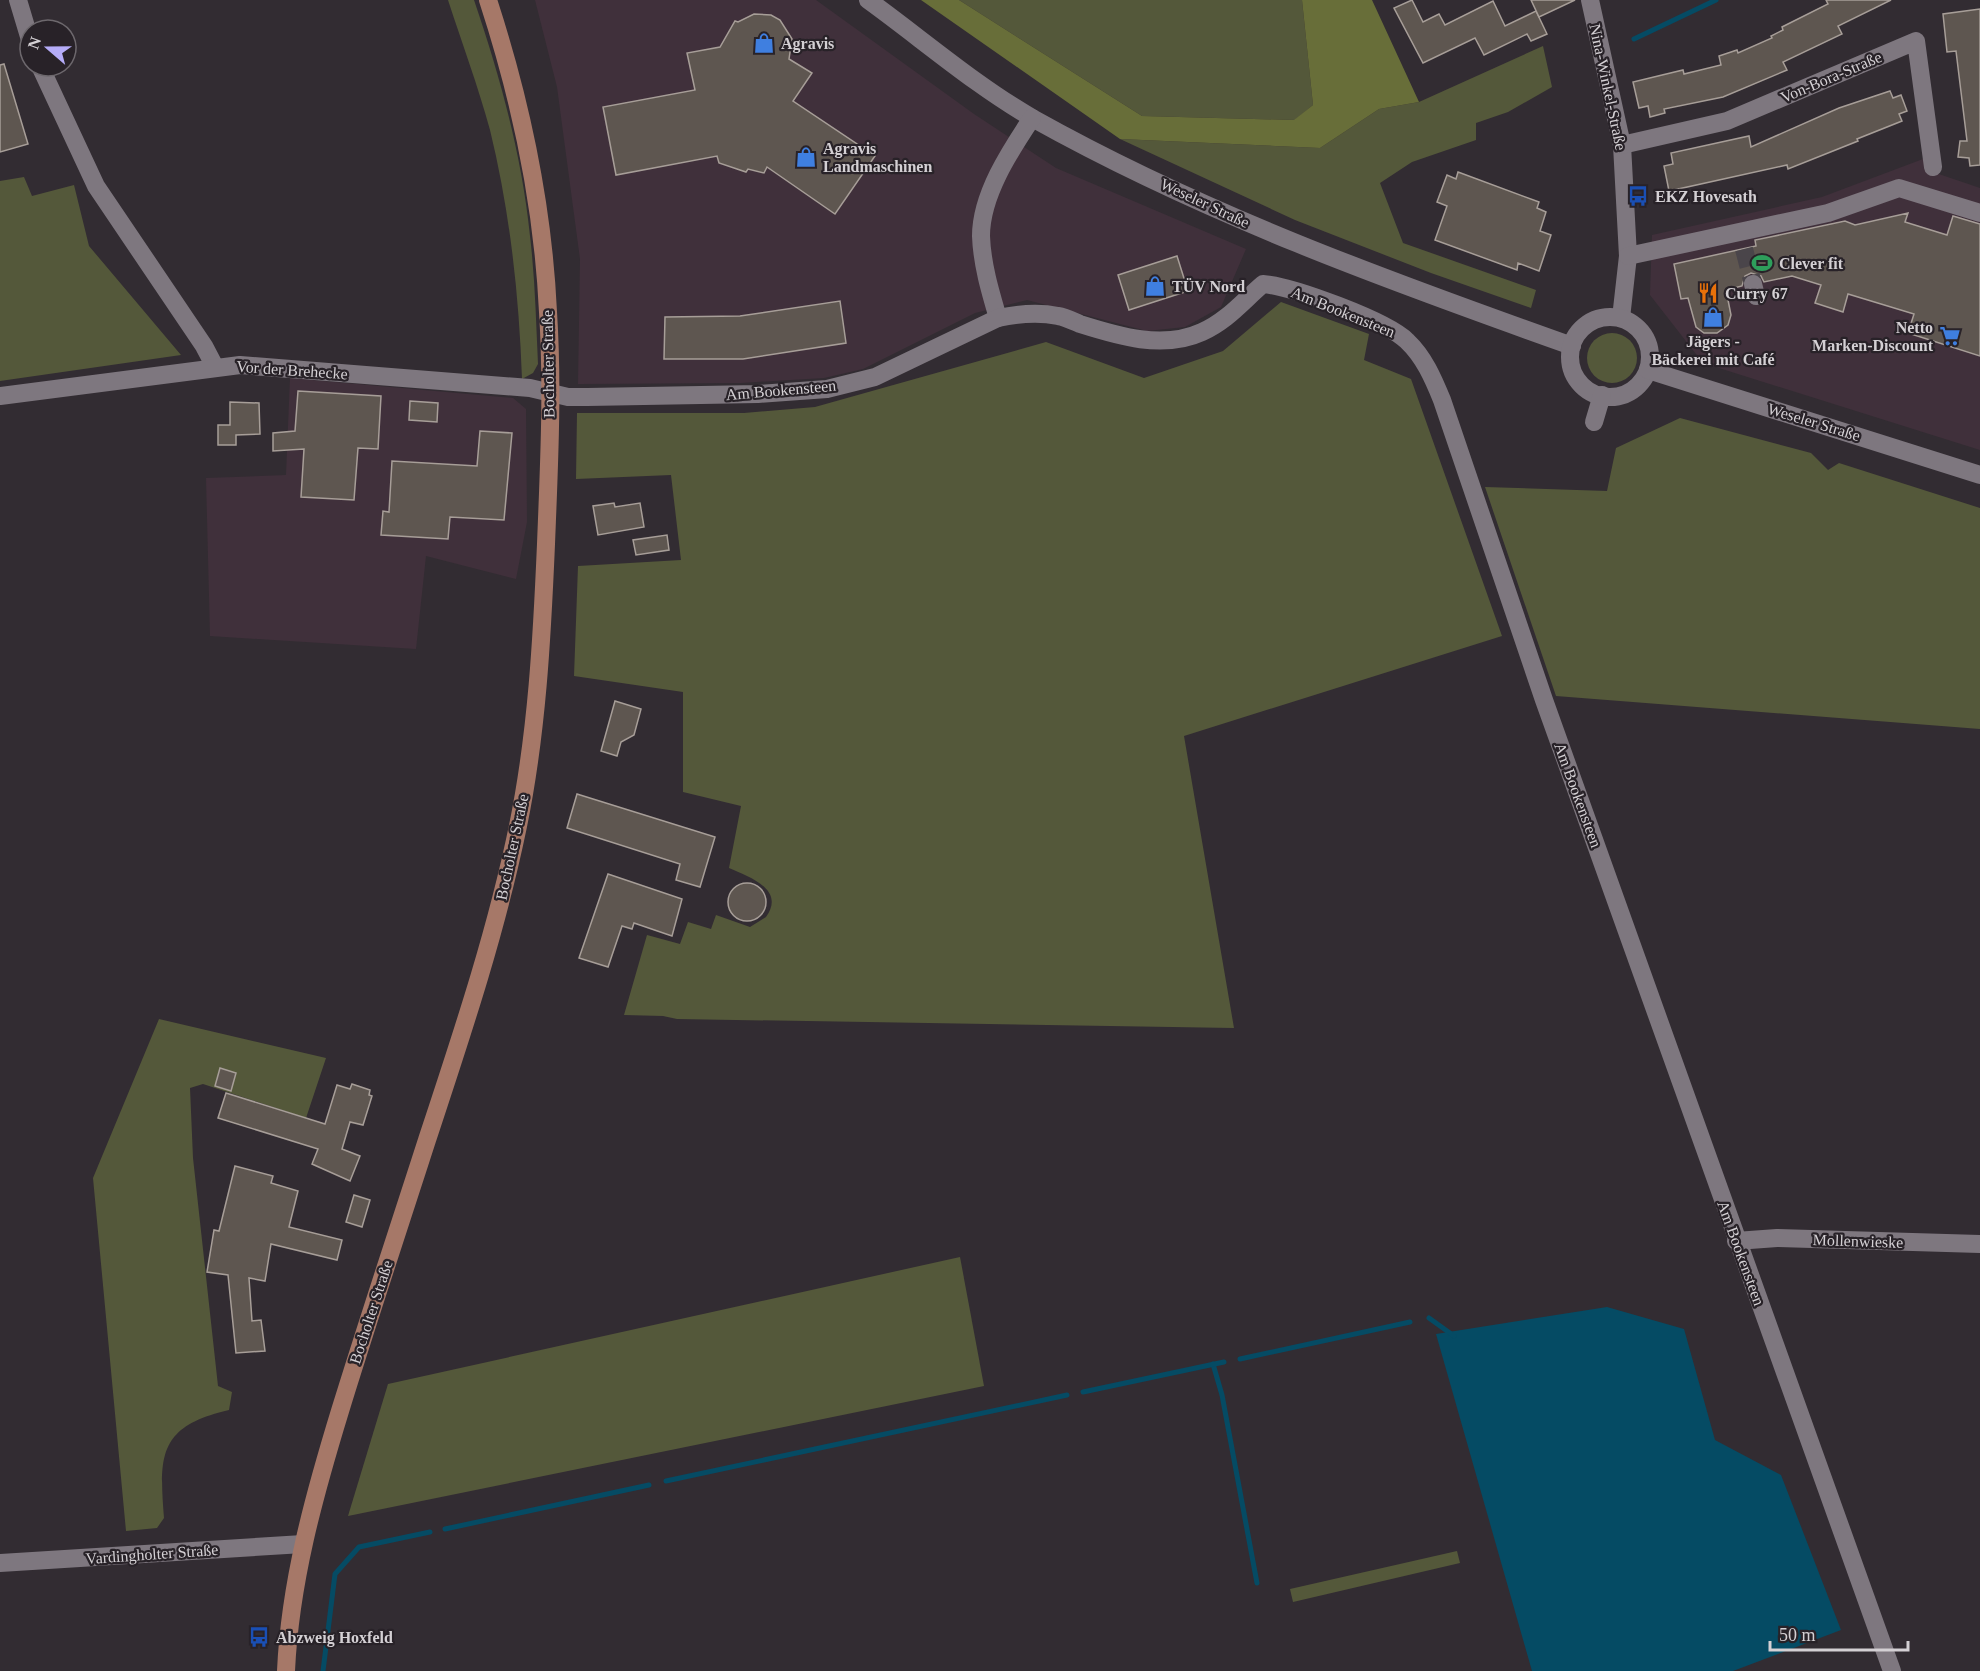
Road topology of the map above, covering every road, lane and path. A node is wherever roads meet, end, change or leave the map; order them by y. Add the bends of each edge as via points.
1 (18, 0) edge
2 (488, 0) edge
3 (868, 0) edge
4 (1590, 0) edge
5 (23, 18) edge
6 (46, 78) edge
7 (1032, 118) junction
8 (1622, 145) junction
9 (1933, 167) dead end
10 (1980, 213) edge
11 (1628, 256) junction
12 (998, 318) junction
13 (1622, 318) junction
14 (1572, 346) junction
15 (215, 367) junction
16 (1648, 370) junction
17 (550, 393) junction
18 (1602, 395) junction
19 (0, 396) edge
20 (1594, 422) dead end
21 (1980, 475) edge
22 (1736, 1241) junction
23 (1980, 1244) edge
24 (303, 1544) junction
25 (0, 1563) edge
26 (286, 1671) edge
27 (1892, 1671) edge

1 - 5 street
2 - 17 main road, Bocholter Straße via 514,86 535,189 546,272
3 - 7 street, Weseler Straße
4 - 8 street, Nina-Winkel-Straße
6 - 15 street via 96,186
7 - 12 street via 992,186 981,234 985,275
7 - 14 street, Weseler Straße via 1198,201 1322,255
8 - 9 street, Von-Bora-Straße via 1727,122 1916,40
8 - 11 street, Nina-Winkel-Straße
10 - 11 street via 1899,188 1742,241
11 - 13 street, Nina-Winkel-Straße
12 - 17 street, Am Bookensteen via 928,354 875,376 827,389 588,398
12 - 22 street, Am Bookensteen via 1018,314 1058,316 1136,339 1168,341 1208,328 1242,305 1263,284 1269,284 1395,331 1419,354 1442,400
13 - 14 street via 1591,322
13 - 16 street via 1646,339
14 - 18 street via 1570,358 1579,381 1588,390
15 - 17 street, Vor der Brehecke via 263,367 530,388
15 - 19 street, Vor der Brehecke
16 - 18 street via 1634,389 1623,395
16 - 21 street, Weseler Straße
17 - 24 main road, Bocholter Straße via 539,678 519,823 482,971 351,1372
18 - 20 street
22 - 23 street, Mollenwieske via 1777,1238
22 - 27 street, Am Bookensteen
24 - 25 street, Vardingholter Straße
24 - 26 main road, Bocholter Straße via 291,1610

